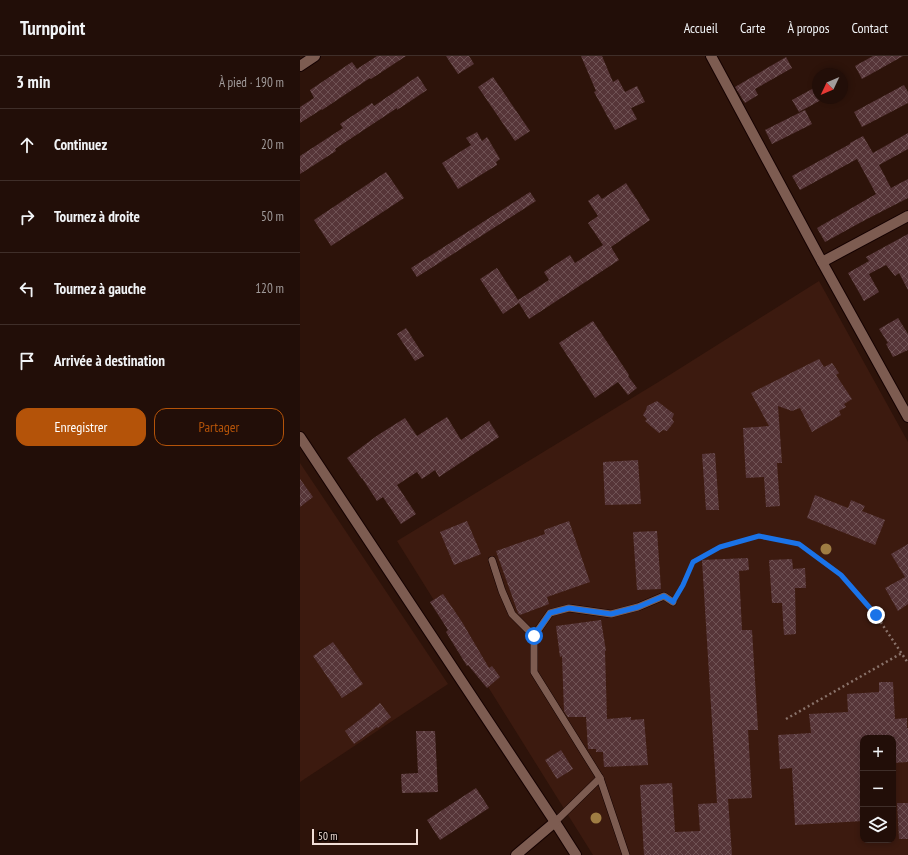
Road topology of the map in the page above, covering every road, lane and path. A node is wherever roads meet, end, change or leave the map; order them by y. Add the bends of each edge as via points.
1 (315, 56) edge
2 (711, 56) edge
3 (300, 66) edge
4 (908, 216) edge
5 (822, 262) junction
6 (908, 417) edge
7 (300, 437) edge
8 (492, 560) dead end
9 (673, 602) joint
10 (534, 636) junction
11 (902, 653) junction
12 (908, 663) edge
13 (786, 719) dead end
14 (600, 778) junction
15 (555, 822) junction
16 (516, 855) edge
17 (576, 855) edge
18 (626, 855) edge

1 - 3 street
2 - 5 street
4 - 5 street
5 - 6 street
7 - 15 street
8 - 10 lane via 512,614
9 - 10 lane via 664,596 638,607 611,614 569,608 550,613
9 - 11 path via 693,562 720,547 759,536 799,544 841,575 876,615
10 - 14 lane via 534,672
11 - 12 path
11 - 13 path
14 - 15 lane
14 - 18 lane
15 - 16 street
15 - 17 street

